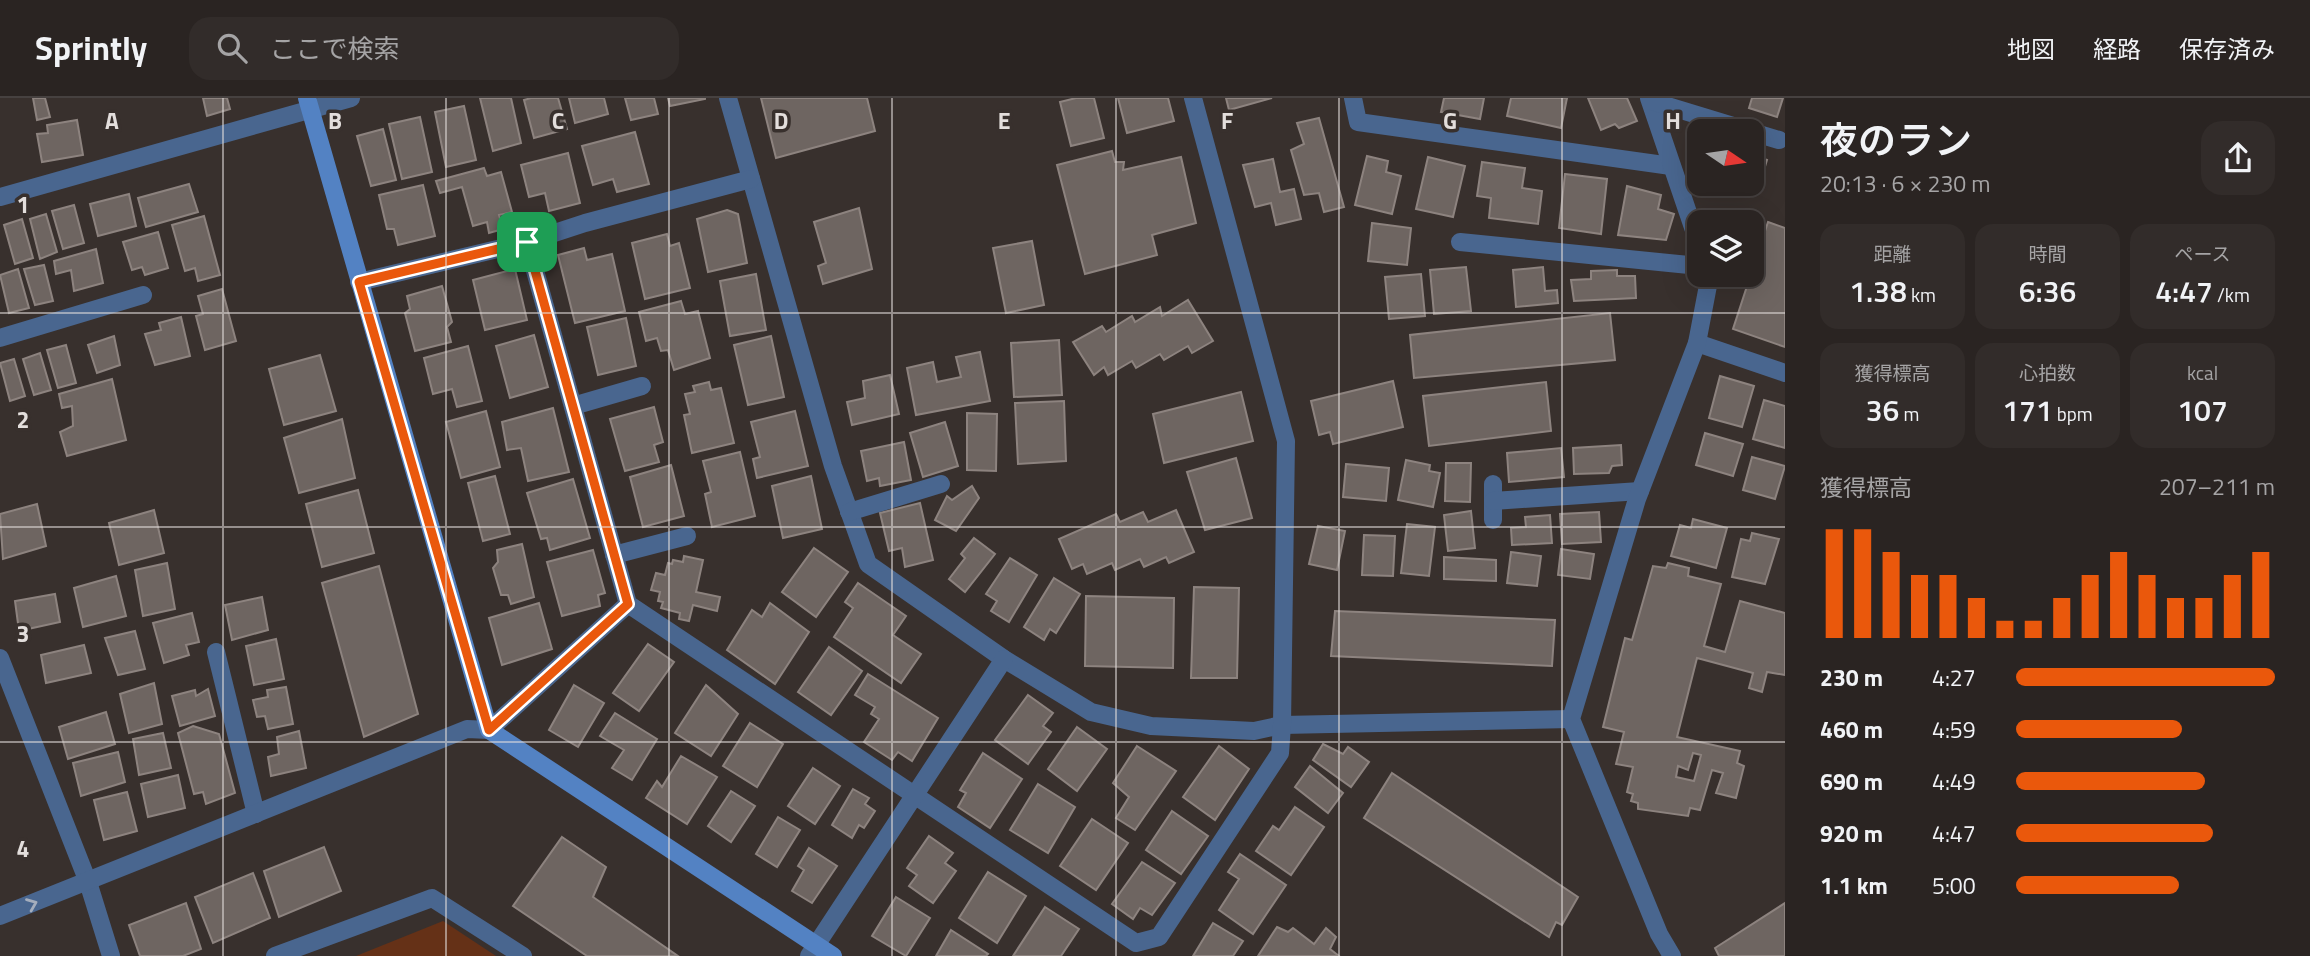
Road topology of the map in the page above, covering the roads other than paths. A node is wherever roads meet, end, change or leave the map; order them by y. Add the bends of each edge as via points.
1 (351, 98) edge
2 (728, 98) edge
3 (1193, 98) edge
4 (1353, 98) edge
5 (1650, 99) edge
6 (308, 103) edge
7 (1711, 119) edge
8 (1764, 136) edge
9 (1779, 140) dead end
10 (1671, 166) junction
11 (751, 179) junction
12 (0, 197) edge
13 (1687, 211) edge
14 (527, 242) junction
15 (1460, 242) dead end
16 (1687, 264) edge
17 (359, 282) junction
18 (1708, 287) edge
19 (143, 295) dead end
20 (0, 338) edge
21 (1697, 343) junction
22 (1785, 373) edge
23 (642, 386) dead end
24 (573, 406) junction
25 (940, 484) dead end
26 (1640, 491) junction
27 (1493, 502) dead end
28 (849, 512) junction
29 (687, 536) dead end
30 (614, 555) junction
31 (628, 604) junction
32 (216, 652) dead end
33 (0, 658) edge
34 (1004, 659) junction
35 (1571, 719) junction
36 (1282, 724) junction
37 (489, 730) junction
38 (915, 798) junction
39 (256, 814) junction
40 (88, 882) junction
41 (0, 916) edge
42 (812, 950) edge
43 (111, 956) edge
44 (275, 956) edge
45 (523, 956) edge
46 (833, 956) edge
47 (1672, 956) edge

1 - 6 street
2 - 11 street
3 - 36 street via 1286,441
4 - 10 street via 1358,122
5 - 7 street
5 - 10 street
6 - 12 street
6 - 17 street
8 - 9 street
10 - 13 street
11 - 14 street
11 - 28 street
14 - 17 street
14 - 24 street
15 - 16 street
17 - 37 street
18 - 21 street
19 - 20 street
21 - 22 street
21 - 26 street
23 - 24 street
24 - 30 street
25 - 28 street
26 - 27 street
26 - 35 street
28 - 34 street via 868,564
29 - 30 street
30 - 31 street
31 - 37 street
31 - 38 street
32 - 39 street
33 - 40 street
34 - 36 street via 1091,712 1151,726 1254,731
34 - 38 street
35 - 36 street
35 - 47 street
36 - 38 street via 1280,753 1159,937 1136,943
37 - 39 street via 467,729
37 - 42 street
38 - 42 street
39 - 40 street
41 -> 40 street
40 - 43 street
42 - 46 street
44 - 45 street via 432,898

